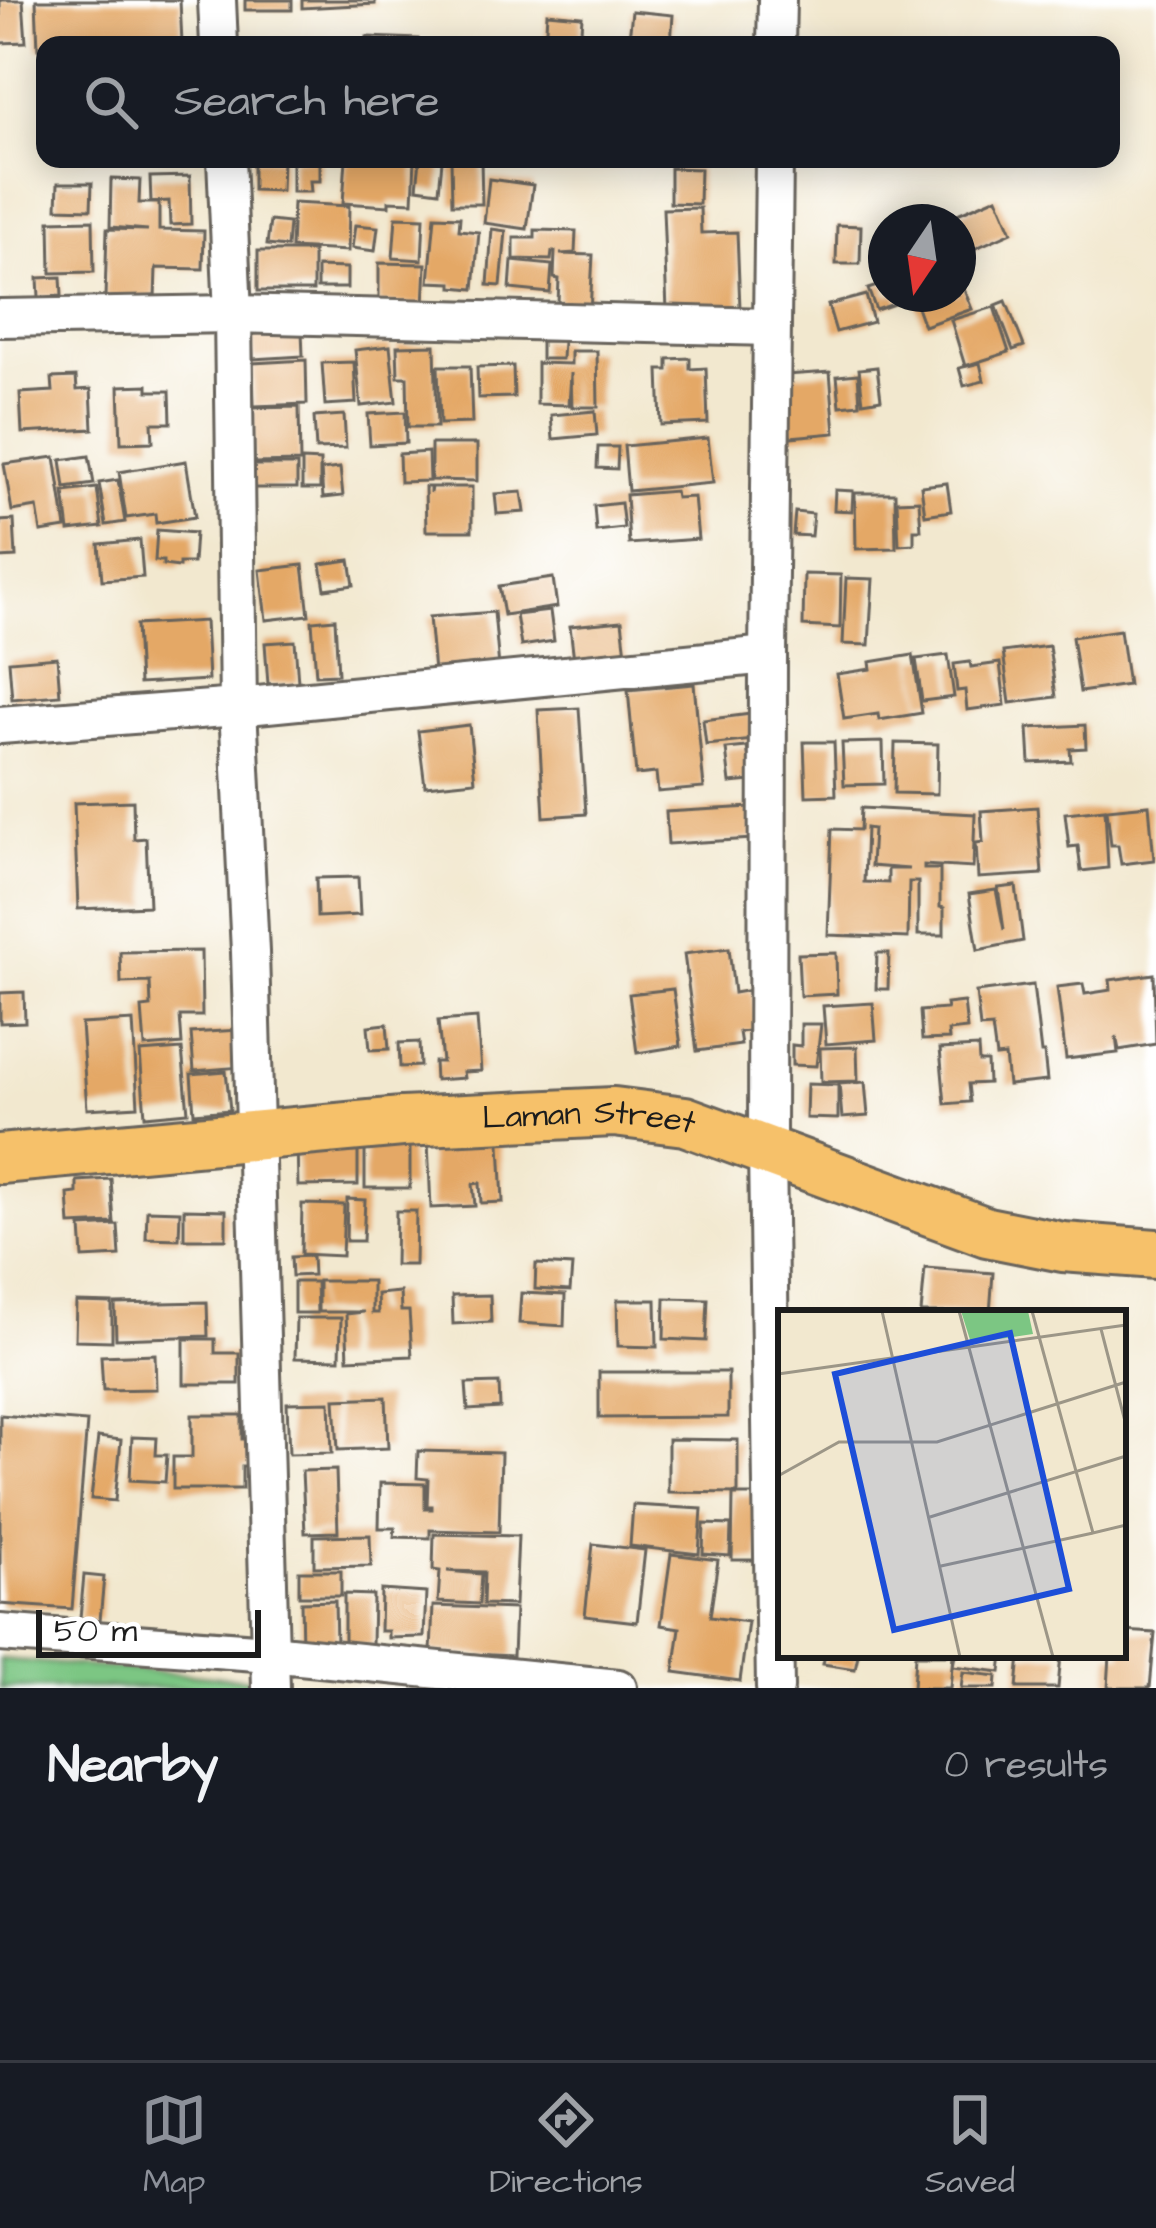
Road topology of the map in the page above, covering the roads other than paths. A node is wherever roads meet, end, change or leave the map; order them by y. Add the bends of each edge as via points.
1 (218, 0) edge
2 (777, 0) edge
3 (219, 36) edge
4 (776, 36) edge
5 (226, 168) edge
6 (774, 168) edge
7 (232, 314) junction
8 (0, 318) edge
9 (771, 327) junction
10 (768, 655) junction
11 (238, 707) junction
12 (0, 725) edge
13 (256, 1135) junction
14 (767, 1152) junction
15 (0, 1159) edge
16 (1156, 1254) edge
17 (0, 1633) edge
18 (270, 1671) edge
19 (618, 1688) edge
20 (776, 1688) edge

1 - 3 street
2 - 4 street
5 - 7 street
6 - 9 street
7 - 8 street
7 - 9 street
7 - 11 street
9 - 10 street
10 - 11 street
10 - 14 street
11 - 12 street
11 - 13 street
13 - 14 main road, Laman Street via 614,1112 685,1121
13 - 15 main road, Laman Street
13 - 18 street
14 - 16 main road, Laman Street via 986,1232
14 - 20 street
17 - 18 street
18 - 19 street

